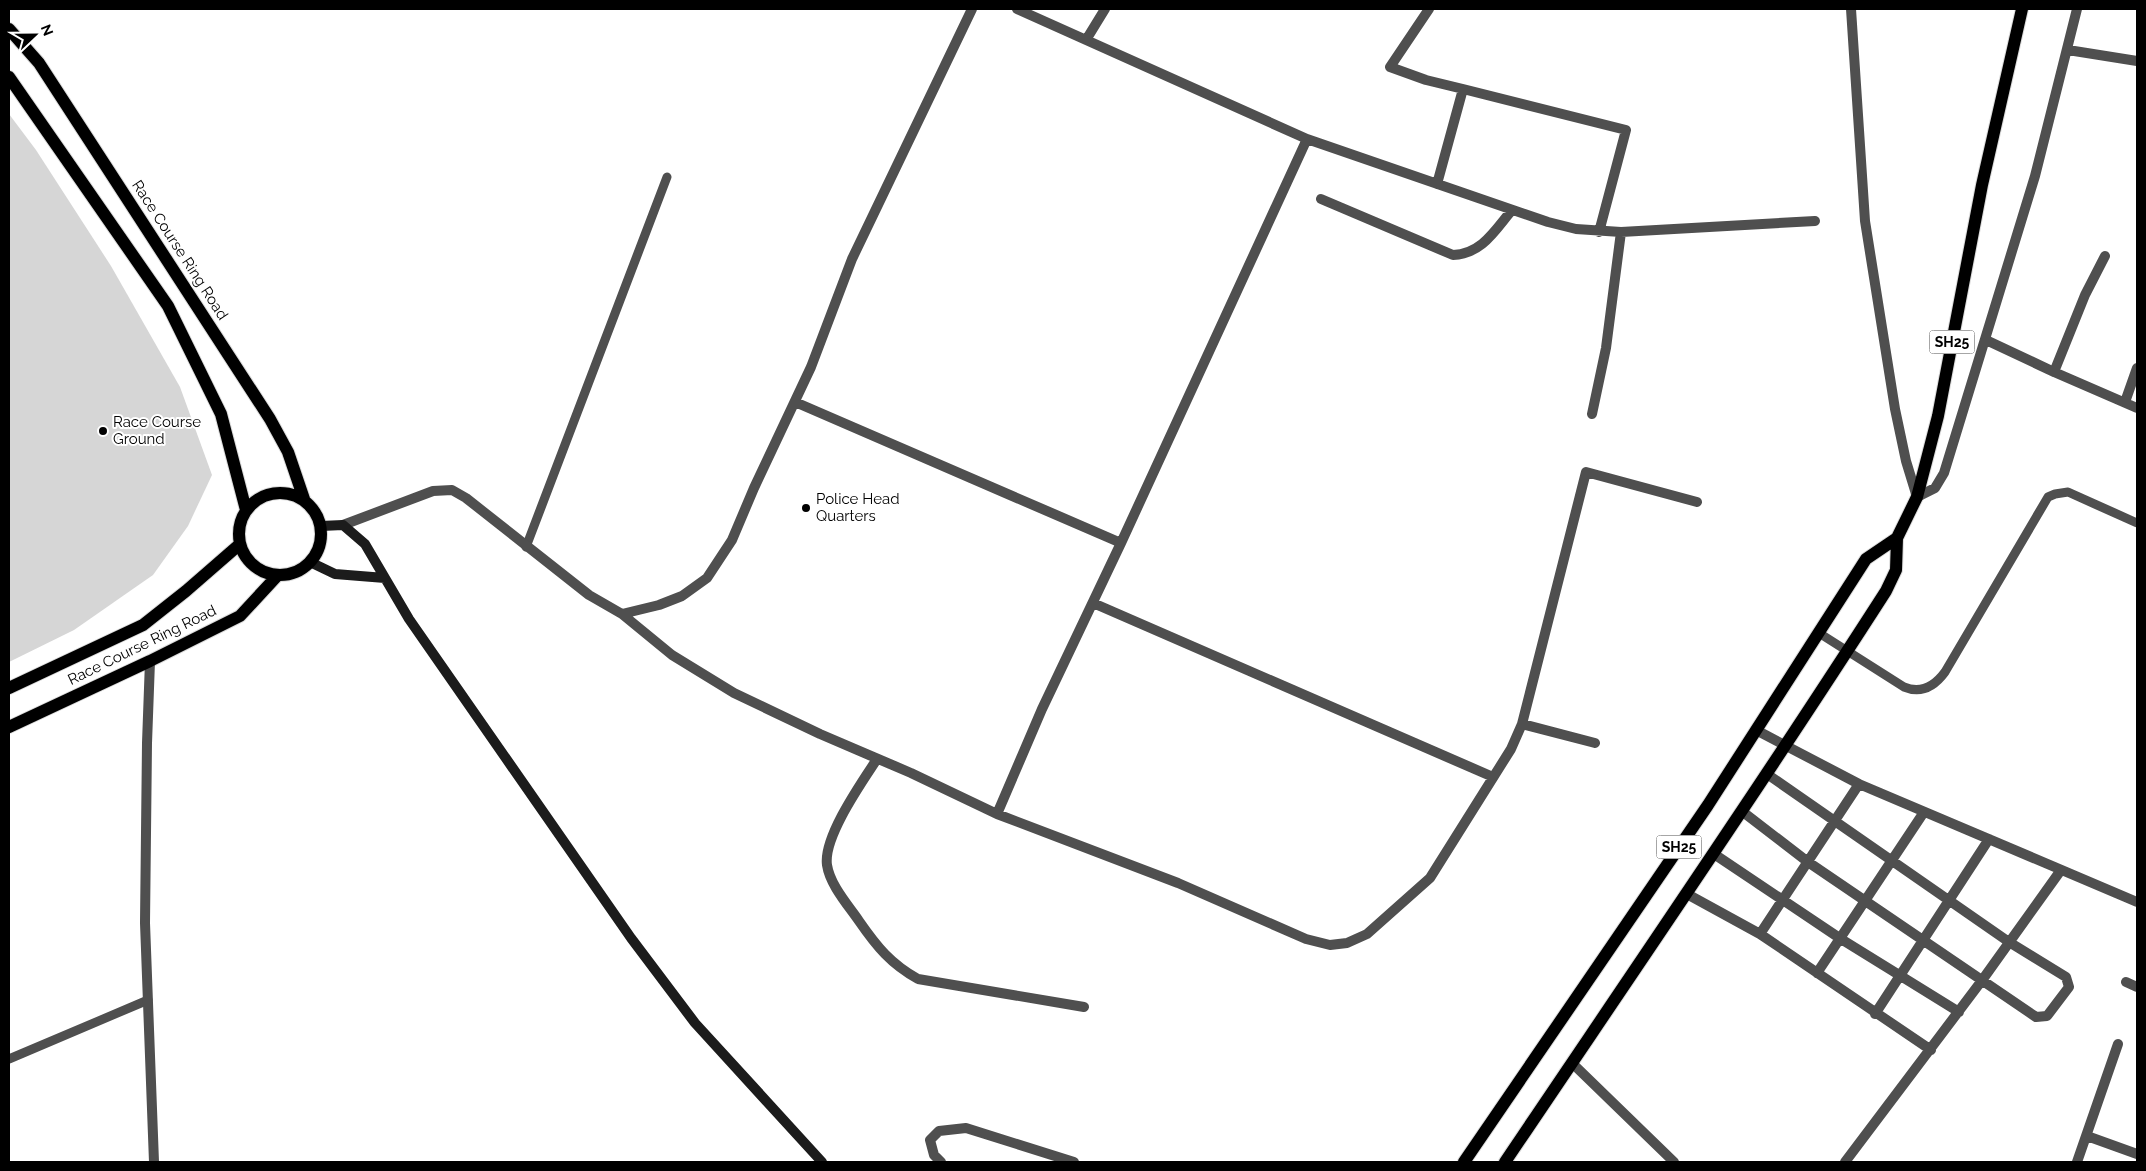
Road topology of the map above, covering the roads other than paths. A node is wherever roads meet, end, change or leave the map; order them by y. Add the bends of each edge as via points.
1 (972, 9) edge
2 (1017, 9) edge
3 (1105, 9) edge
4 (1430, 9) edge
5 (1851, 9) edge
6 (2022, 9) edge
7 (2077, 9) edge
8 (9, 29) edge
9 (1086, 40) junction
10 (2068, 50) junction
11 (2137, 61) edge
12 (9, 77) edge
13 (1463, 89) junction
14 (1306, 140) junction
15 (667, 177) dead end
16 (1437, 184) junction
17 (1321, 199) dead end
18 (1512, 210) junction
19 (1815, 221) dead end
20 (1599, 232) junction
21 (1621, 232) junction
22 (2105, 256) dead end
23 (1986, 340) junction
24 (2137, 368) edge
25 (2054, 372) junction
26 (795, 402) junction
27 (2125, 402) junction
28 (2137, 408) edge
29 (1592, 414) dead end
30 (1917, 497) junction
31 (304, 500) junction
32 (1697, 502) dead end
33 (246, 510) junction
34 (2137, 523) edge
35 (343, 525) junction
36 (321, 526) junction
37 (1897, 538) junction
38 (1121, 543) junction
39 (240, 544) junction
40 (526, 547) junction
41 (310, 562) junction
42 (278, 575) junction
43 (385, 578) junction
44 (1093, 603) junction
45 (622, 614) junction
46 (1819, 633) junction
47 (1847, 652) junction
48 (150, 661) junction
49 (9, 688) edge
50 (1522, 724) junction
51 (9, 727) edge
52 (1756, 730) junction
53 (1595, 743) dead end
54 (1784, 744) junction
55 (877, 759) junction
56 (1767, 774) junction
57 (1492, 777) junction
58 (1859, 784) junction
59 (1743, 812) junction
60 (1924, 812) junction
61 (997, 814) junction
62 (1833, 822) junction
63 (1989, 839) junction
64 (1714, 854) junction
65 (1808, 862) junction
66 (1892, 862) junction
67 (2062, 870) junction
68 (1687, 894) junction
69 (1782, 900) junction
70 (1866, 900) junction
71 (1950, 902) junction
72 (2137, 902) edge
73 (1760, 934) junction
74 (1841, 939) junction
75 (1923, 939) junction
76 (2009, 942) junction
77 (1817, 972) junction
78 (1900, 975) junction
79 (1983, 980) junction
80 (2126, 982) dead end
81 (2137, 987) edge
82 (148, 1000) junction
83 (1084, 1007) dead end
84 (1959, 1012) junction
85 (1875, 1014) junction
86 (2118, 1044) dead end
87 (1931, 1050) junction
88 (9, 1059) edge
89 (1572, 1063) junction
90 (2087, 1136) junction
91 (2137, 1154) edge
92 (1848, 1161) edge
93 (154, 1162) edge
94 (822, 1162) edge
95 (941, 1162) edge
96 (1074, 1162) edge
97 (1464, 1162) edge
98 (1505, 1162) edge
99 (1674, 1162) edge
100 (2077, 1162) edge

1 - 26 street via 852,259
2 - 9 street
3 - 9 street
4 - 13 street via 1390,67
5 - 30 street via 1865,221 1895,409
6 - 30 main road, SH25 via 1982,186 1938,416
7 - 10 street
8 - 31 main road, Race Course Ring Road via 39,63 270,418 288,452
9 - 14 street
10 - 11 street
10 - 23 street via 2035,176
12 - 33 main road via 168,306 220,414
13 - 16 street
13 - 20 street via 1626,130
14 - 16 street
14 - 38 street
15 - 40 lane
16 - 18 street
17 - 18 street via 1453,255 1476,250
18 - 20 street via 1576,230
19 - 21 street
20 - 21 street
21 - 29 street via 1607,338
22 - 25 street via 2085,294
23 - 25 street
23 - 30 street via 1944,473 1935,488
24 - 27 street
25 - 27 street
26 - 38 street
26 - 45 street via 732,540 707,578 682,596
27 - 28 street
30 - 37 main road, SH25
31 - 33 main road via 292,494 266,494
31 - 36 main road via 312,507
32 - 50 street via 1586,472
33 - 39 main road via 241,521
34 - 47 lane via 2068,492 2048,498 1945,672 1930,687 1912,690
35 - 36 street
35 - 40 street via 433,491 452,490
35 - 43 street via 365,544
36 - 41 main road via 322,539
37 - 46 main road, SH25 via 1866,559
37 - 47 main road, SH25 via 1896,570 1886,592
38 - 44 street
39 - 42 main road via 254,566
39 - 49 main road, Race Course Ring Road via 143,625
40 - 45 street via 589,595
41 - 42 main road via 290,574
41 - 43 street via 335,574
42 - 48 main road, Race Course Ring Road via 240,616
43 - 94 street via 486,732 694,1023
44 - 57 street
44 - 61 street via 1042,709
45 - 55 street via 672,655 734,692
46 - 47 lane
46 - 52 main road, SH25
47 - 54 main road, SH25
48 - 51 main road, Race Course Ring Road
48 - 82 street via 145,923
50 - 53 street
50 - 57 street via 1511,749
52 - 54 street
52 - 97 main road, SH25 via 1549,1041
54 - 56 main road, SH25
54 - 58 street
55 - 61 street
55 - 83 street via 851,798 835,831 827,864 838,891 872,940 897,968 918,979
56 - 59 main road, SH25
56 - 62 street
57 - 61 street via 1430,878 1367,934 1347,943 1330,945 1306,939 1178,883
58 - 60 street
58 - 62 street
59 - 64 main road, SH25
59 - 65 street
60 - 63 street
60 - 66 street
62 - 65 street
62 - 66 street
63 - 67 street
63 - 71 street
64 - 68 main road, SH25
64 - 69 street
65 - 69 street
65 - 70 street
66 - 70 street
66 - 71 street
67 - 72 street
67 - 76 street
68 - 73 street
68 - 89 main road, SH25
69 - 73 street
69 - 74 street
70 - 74 street
70 - 75 street
71 - 75 street
71 - 76 street
73 - 77 street
74 - 77 street
74 - 78 street
75 - 78 street
75 - 79 street
76 - 79 street
76 - 79 street via 2066,976 2069,987 2047,1016 2040,1018
77 - 85 street
78 - 84 street
78 - 85 street
79 - 84 street
80 - 81 street
82 - 88 lane
82 - 93 street
84 - 87 street
85 - 87 street
86 - 90 street
87 - 92 street
89 - 98 main road, SH25
89 - 99 street
90 - 91 street
90 - 100 street
95 - 96 street via 934,1155 930,1140 938,1131 966,1128

